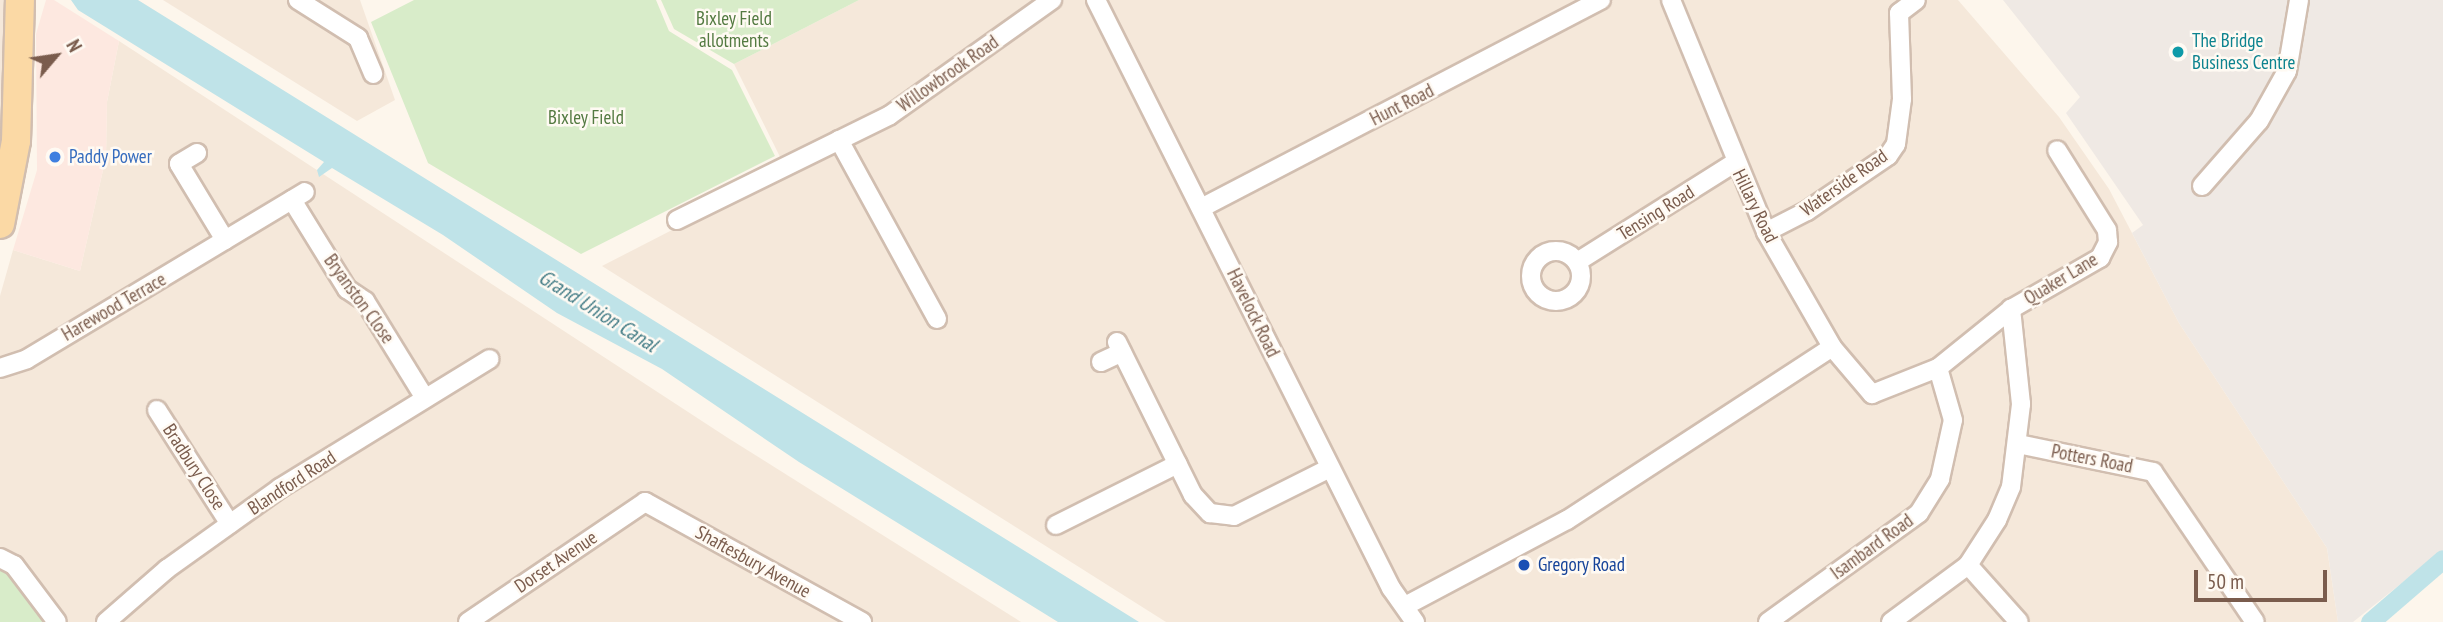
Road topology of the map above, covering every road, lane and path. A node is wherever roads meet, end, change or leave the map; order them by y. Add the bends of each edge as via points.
1 (20, 0) edge
2 (298, 0) edge
3 (1052, 0) edge
4 (1096, 0) edge
5 (1601, 0) edge
6 (1671, 0) edge
7 (1916, 0) edge
8 (2299, 0) edge
9 (1571, 8) edge
10 (373, 74) dead end
11 (839, 140) junction
12 (2057, 150) dead end
13 (197, 153) dead end
14 (1734, 163) junction
15 (2202, 186) dead end
16 (298, 196) joint
17 (1201, 208) junction
18 (677, 220) dead end
19 (0, 223) edge
20 (1766, 232) junction
21 (225, 240) junction
22 (1577, 262) dead end
23 (2011, 309) junction
24 (937, 319) dead end
25 (1832, 347) junction
26 (490, 359) dead end
27 (1101, 362) dead end
28 (0, 368) edge
29 (1938, 368) junction
30 (1872, 394) joint
31 (425, 398) junction
32 (157, 410) dead end
33 (2018, 444) junction
34 (1178, 464) junction
35 (1330, 468) junction
36 (645, 502) joint
37 (230, 524) junction
38 (1056, 525) dead end
39 (0, 558) edge
40 (1968, 565) junction
41 (1407, 605) junction
42 (855, 620) edge
43 (57, 622) edge
44 (106, 622) edge
45 (468, 622) edge
46 (1415, 622) edge
47 (1768, 622) edge
48 (1891, 622) edge
49 (2019, 622) edge
50 (2255, 622) edge

1 - 19 main road via 16,141
2 - 10 street via 351,32
3 - 11 street, Willowbrook Road via 890,115
4 - 17 street, Havelock Road
5 - 9 street, Hunt Road
6 - 14 street, Hillary Road
7 - 20 street, Waterside Road via 1899,13 1902,99 1896,144 1888,156
8 - 15 street via 2287,71 2259,121
9 - 17 street, Hunt Road
11 - 18 street, Willowbrook Road
11 - 24 street
12 - 23 street, Quaker Lane via 2102,219 2107,230 2105,250 2088,266
13 - 21 street via 179,164
14 - 20 street, Hillary Road
14 - 22 street, Tensing Road
16 - 21 street, Harewood Terrace
16 - 31 street, Bryanston Close via 347,289 365,301
17 - 35 street, Havelock Road
20 - 25 street, Hillary Road
21 - 28 street, Harewood Terrace via 27,359
23 - 29 street, Quaker Lane
23 - 33 street via 2021,404
25 - 30 street, Hillary Road
25 - 41 street via 1567,520
26 - 31 street, Blandford Road
27 - 34 street via 1120,347
29 - 30 street, Quaker Lane
29 - 47 street, Isambard Road via 1953,420 1940,479 1919,513
31 - 37 street, Blandford Road
32 - 37 street, Bradbury Close
33 - 40 street via 2011,487 1997,520
33 - 50 street, Potters Road via 2153,472
34 - 35 street via 1194,495 1210,513 1234,516
34 - 38 street
35 - 41 street, Havelock Road via 1391,588
36 - 42 street, Shaftesbury Avenue
36 - 45 street, Dorset Avenue
37 - 44 street, Blandford Road via 167,569
39 - 43 street via 14,565
40 - 48 street
40 - 49 street
41 - 46 street, Havelock Road

